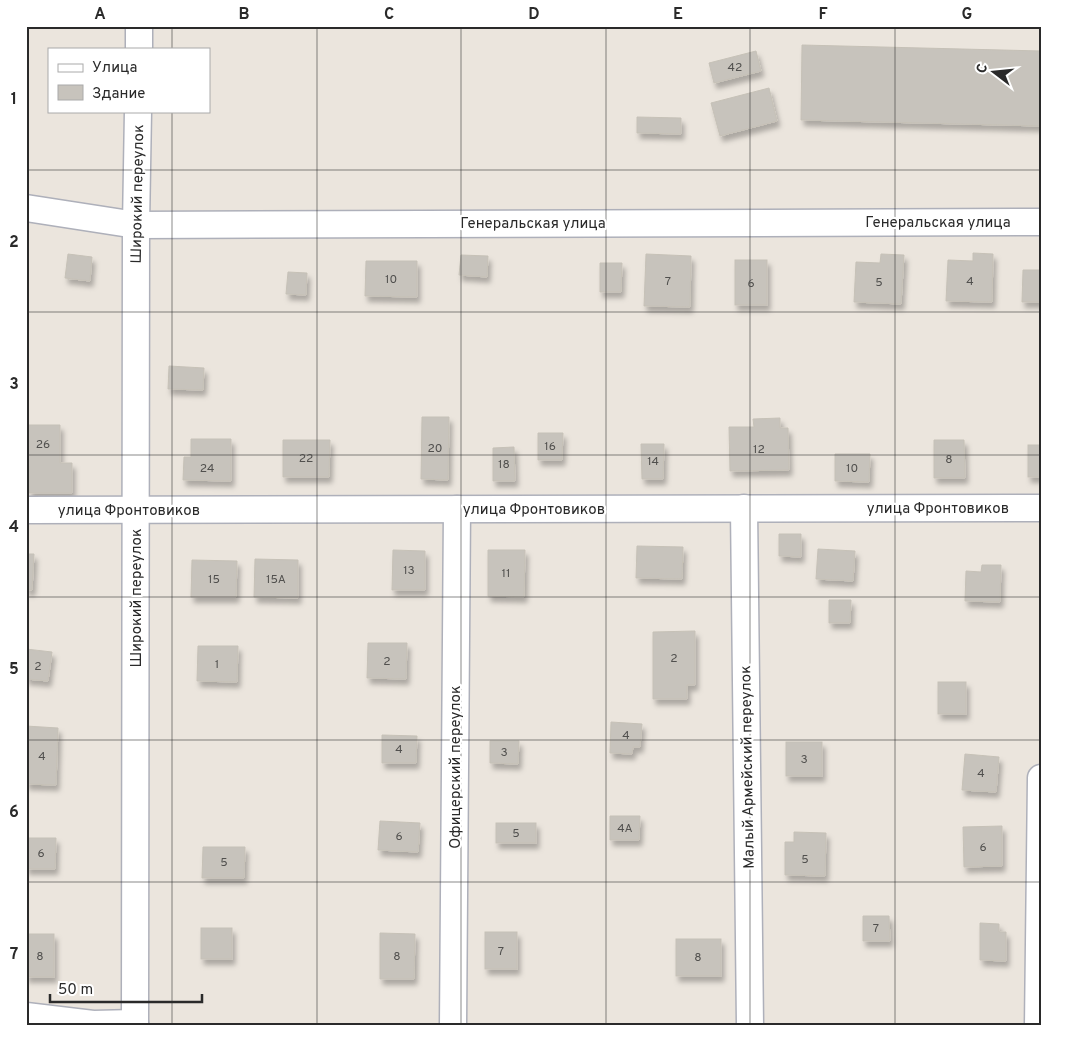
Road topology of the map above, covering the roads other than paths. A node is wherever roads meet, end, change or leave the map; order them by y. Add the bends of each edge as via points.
1 (140, 26) edge
2 (139, 48) edge
3 (138, 112) edge
4 (26, 208) edge
5 (1041, 222) edge
6 (136, 225) junction
7 (744, 508) junction
8 (1041, 508) edge
9 (457, 509) junction
10 (26, 510) edge
11 (136, 510) junction
12 (1041, 778) edge
13 (26, 1016) edge
14 (134, 1024) edge
15 (453, 1026) edge
16 (750, 1026) edge
17 (1038, 1026) edge

1 - 2 street
3 - 6 street, Широкий переулок
4 - 6 street, Генеральская улица
5 - 6 street, Генеральская улица
6 - 11 street, Широкий переулок
7 - 8 street, улица Фронтовиков
7 - 9 street, улица Фронтовиков
7 - 16 street, Малый Армейский переулок
9 - 11 street, улица Фронтовиков
9 - 15 street, Офицерский переулок
10 - 11 street, улица Фронтовиков
11 - 14 street, Широкий переулок
12 - 17 street
13 - 14 street via 93,1024

